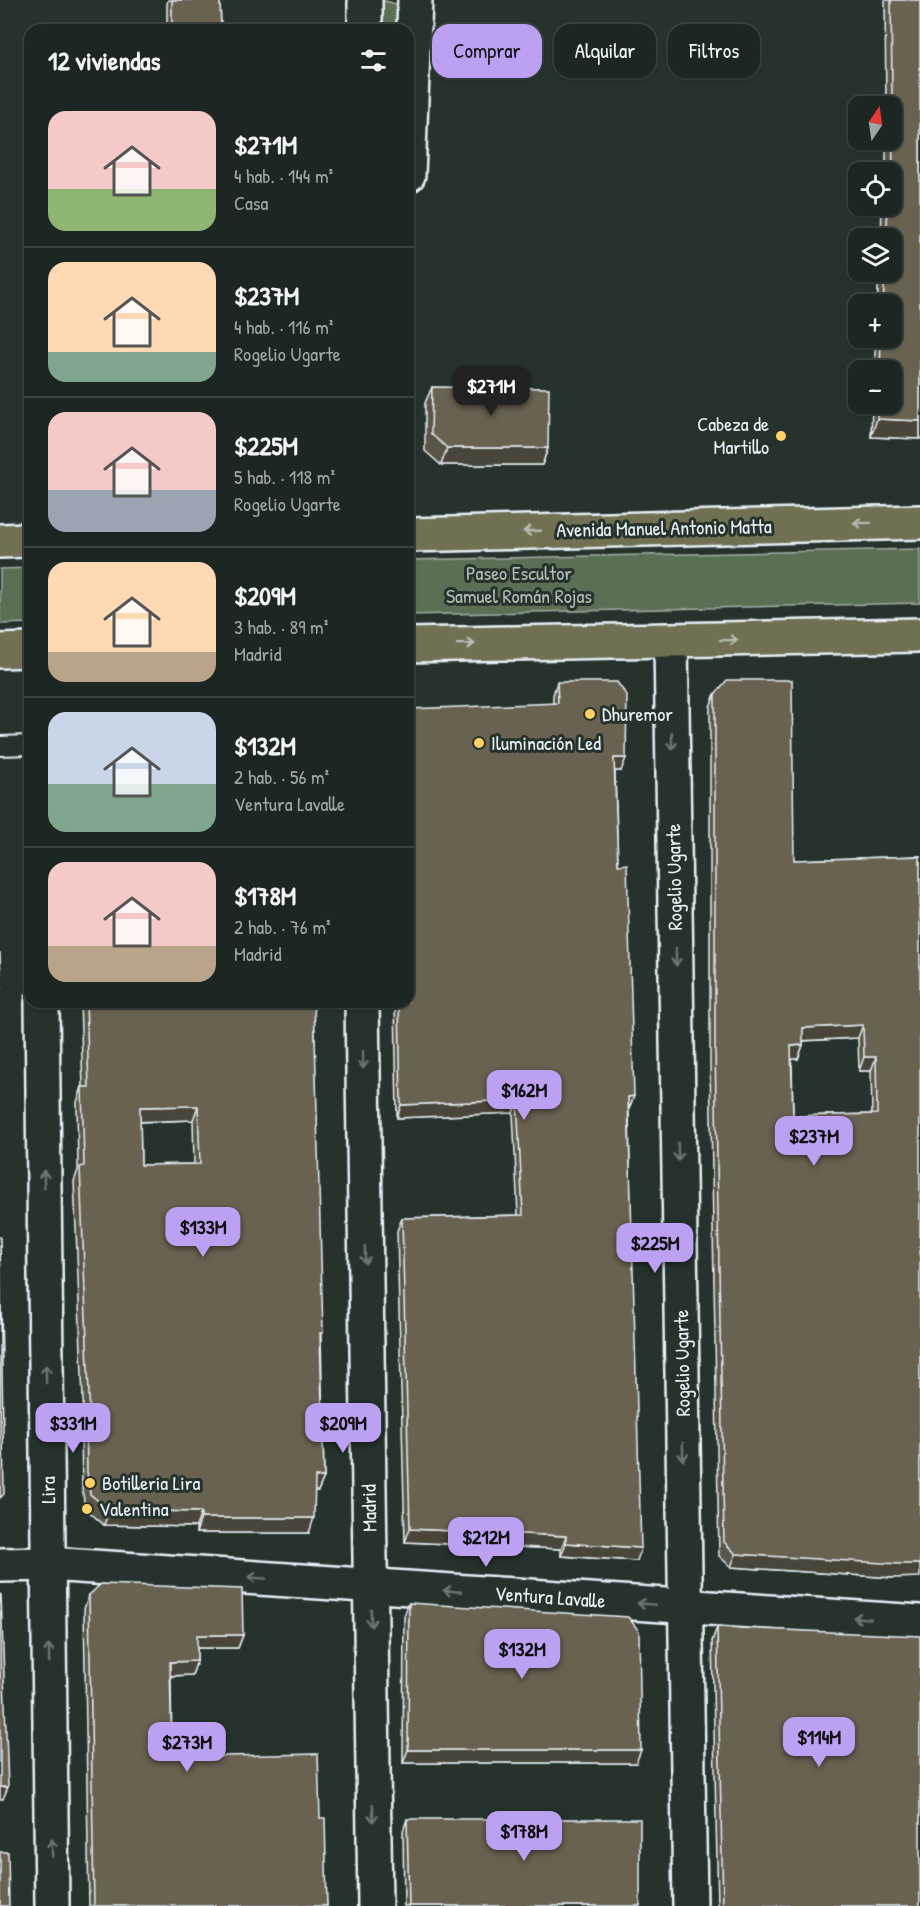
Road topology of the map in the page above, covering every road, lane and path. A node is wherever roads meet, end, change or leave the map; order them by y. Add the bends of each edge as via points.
1 (365, 0) edge
2 (415, 0) edge
3 (365, 24) edge
4 (414, 25) edge
5 (920, 522) edge
6 (414, 536) edge
7 (24, 540) edge
8 (0, 541) edge
9 (920, 636) edge
10 (671, 641) junction
11 (414, 645) edge
12 (0, 651) edge
13 (24, 651) edge
14 (24, 744) edge
15 (0, 746) edge
16 (42, 1008) edge
17 (362, 1008) edge
18 (48, 1564) junction
19 (0, 1565) edge
20 (370, 1586) junction
21 (685, 1606) junction
22 (920, 1622) edge
23 (52, 1906) edge
24 (375, 1906) edge
25 (690, 1906) edge

1 - 3 street
2 - 4 street
5 -> 6 main road, Avenida Manuel Antonio Matta
7 - 8 main road
10 -> 9 main road
11 -> 10 main road
10 -> 21 street, Rogelio Ugarte
12 - 13 main road
14 - 15 lane
18 -> 16 street, Lira
17 -> 20 street, Madrid
18 - 19 street, Ventura Lavalle
20 -> 18 street, Ventura Lavalle
23 -> 18 street, Lira
21 -> 20 street, Ventura Lavalle
20 -> 24 street, Madrid
22 -> 21 street, Ventura Lavalle
21 - 25 street, Rogelio Ugarte

